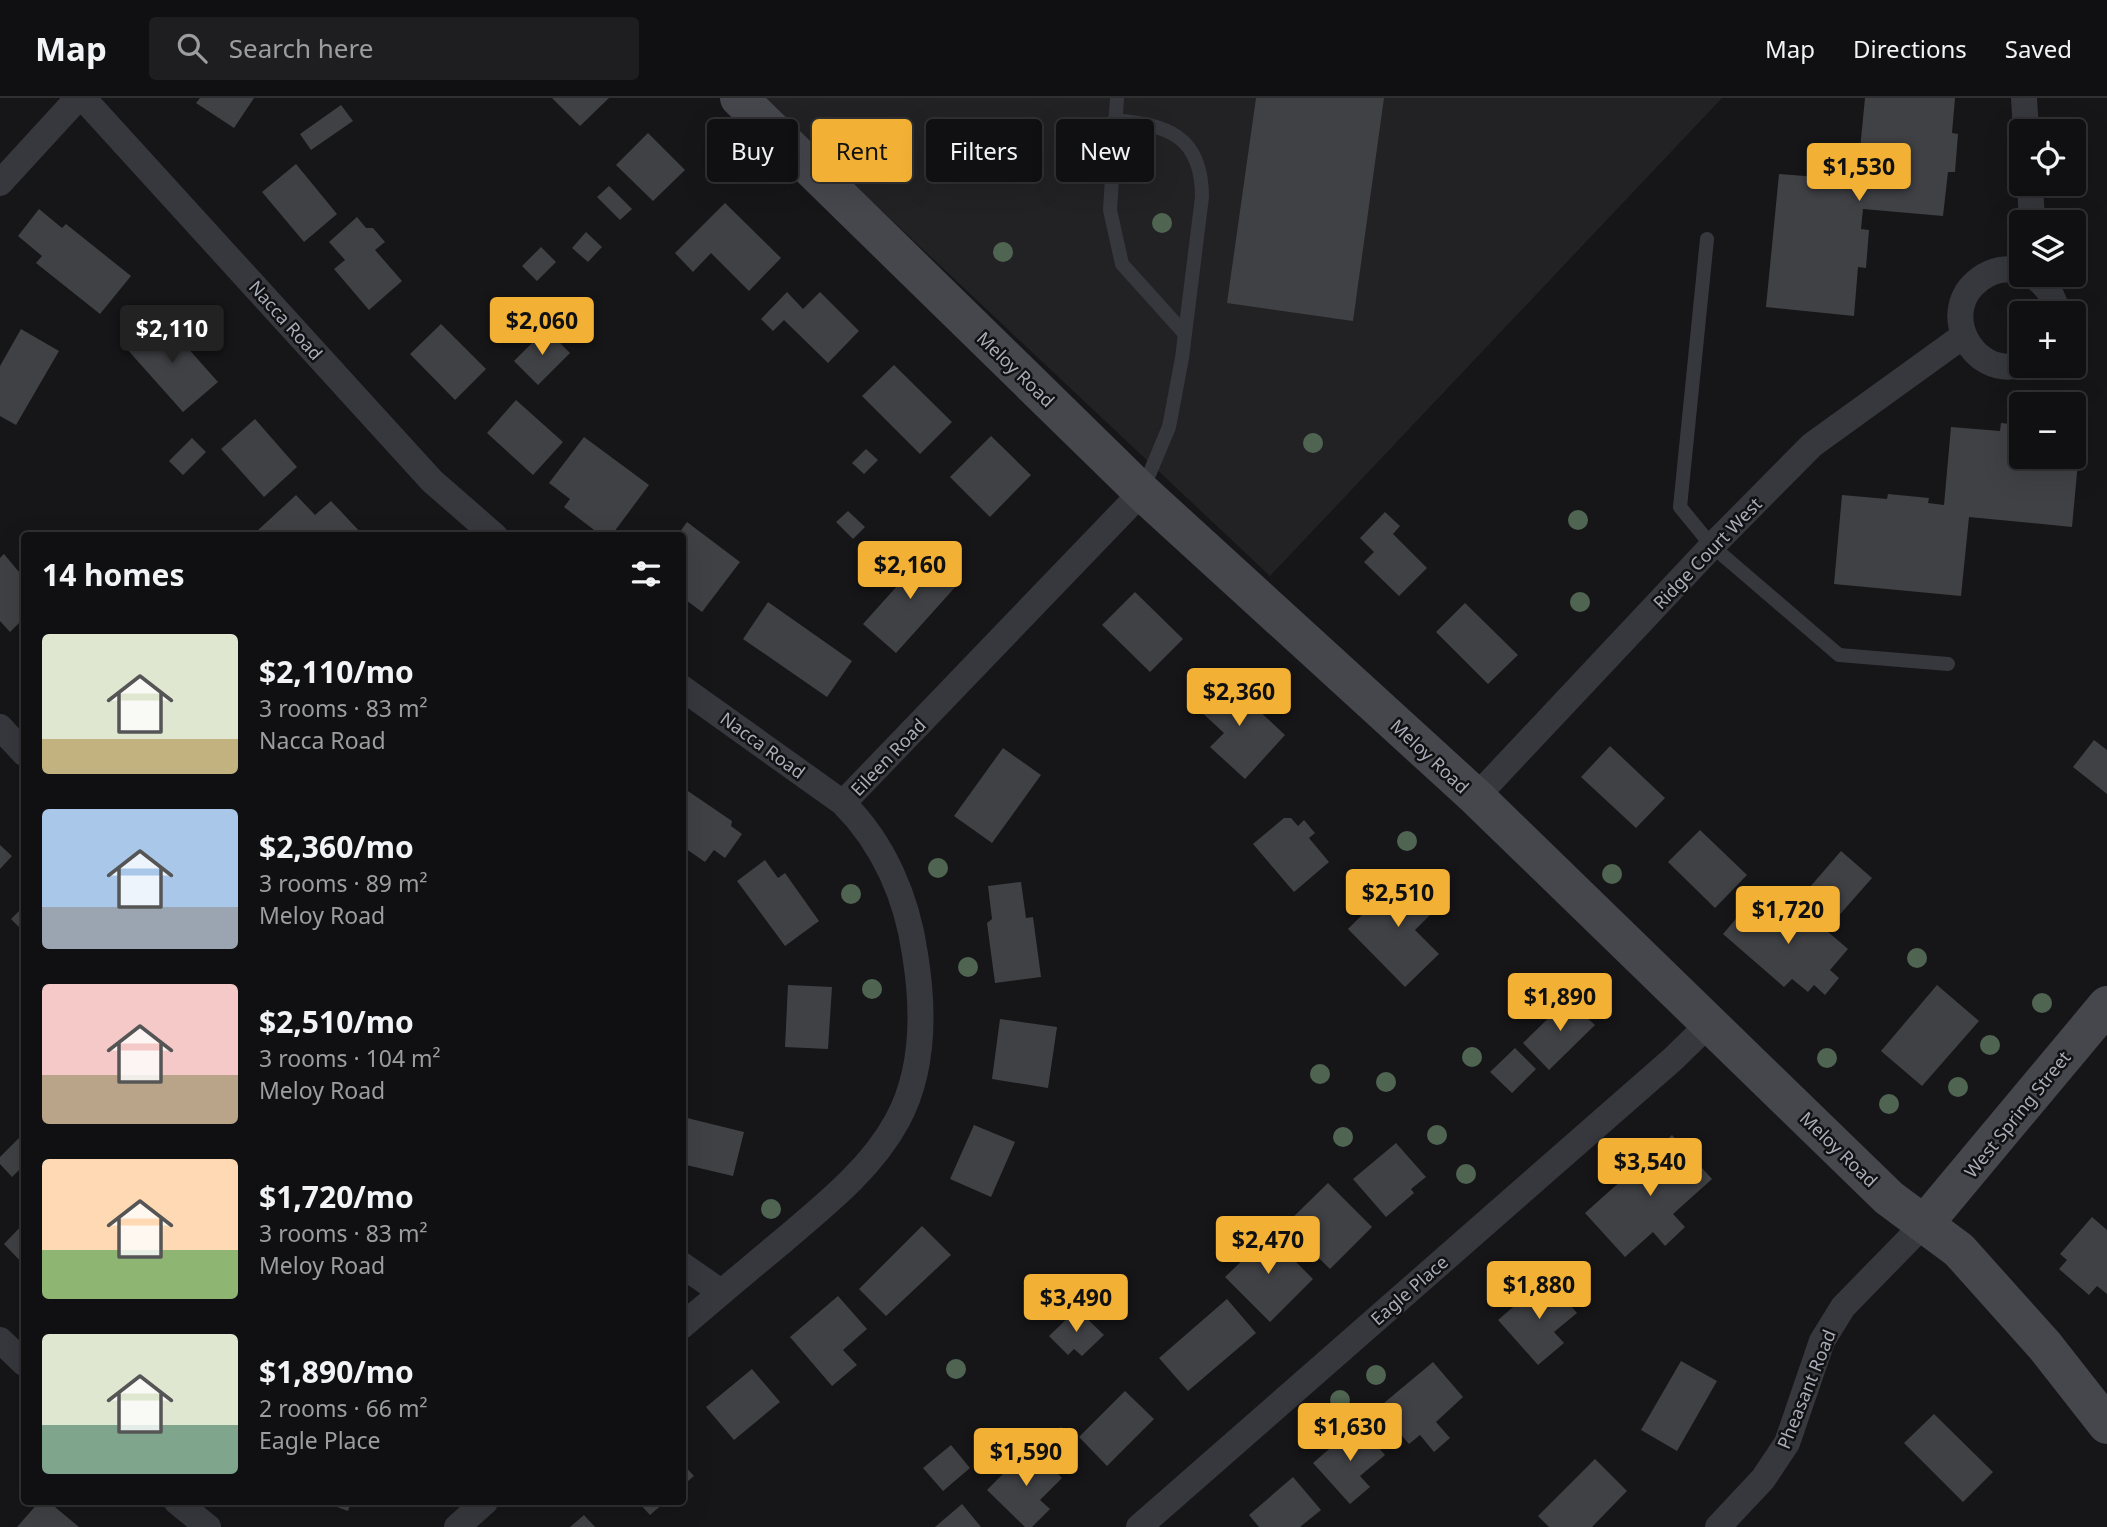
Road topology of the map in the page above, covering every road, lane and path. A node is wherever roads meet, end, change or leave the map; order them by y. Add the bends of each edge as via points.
1 (78, 98) edge
2 (83, 98) edge
3 (739, 98) edge
4 (1117, 98) edge
5 (2024, 98) edge
6 (1114, 119) edge
7 (2025, 119) edge
8 (1154, 125) edge
9 (1111, 182) edge
10 (0, 183) edge
11 (1707, 239) dead end
12 (2009, 268) edge
13 (1185, 334) junction
14 (1963, 336) junction
15 (2009, 366) edge
16 (1142, 492) junction
17 (490, 532) edge
18 (1712, 546) junction
19 (1948, 664) dead end
20 (686, 691) edge
21 (0, 727) edge
22 (21, 750) edge
23 (1476, 797) junction
24 (843, 803) junction
25 (2107, 1005) edge
26 (1710, 1023) junction
27 (1926, 1223) junction
28 (686, 1268) edge
29 (721, 1292) junction
30 (686, 1323) edge
31 (0, 1340) edge
32 (21, 1360) edge
33 (2107, 1425) edge
34 (181, 1505) edge
35 (482, 1505) edge
36 (208, 1527) edge
37 (457, 1527) edge
38 (1139, 1527) edge
39 (1718, 1527) edge

1 - 10 street
2 - 17 street, Nacca Road via 432,481
3 - 16 main road, Meloy Road
4 - 6 lane
5 - 7 street
8 - 13 lane via 1176,134 1189,146 1202,173
9 - 13 lane via 1110,210 1122,264
11 - 18 lane via 1679,506
12 - 14 street via 1987,274 1966,294 1959,322
13 - 16 lane via 1169,427
14 - 15 street via 1983,360
14 - 18 street, Ridge Court West via 1812,445
16 - 23 main road, Meloy Road
16 - 24 street, Eileen Road
18 - 19 lane via 1839,655
18 - 23 street, Ridge Court West
20 - 24 street, Nacca Road
21 - 22 street
23 - 26 main road, Meloy Road
24 - 29 street, Eileen Road via 876,841 908,920 922,1014 915,1071 898,1120 860,1171
25 - 27 main road, West Spring Street
26 - 27 main road, Meloy Road via 1889,1198
26 - 38 street, Eagle Place
27 - 33 main road, Meloy Road via 1959,1250 2045,1346
27 - 39 street, Pheasant Road via 1837,1316 1822,1342 1787,1443 1763,1479
28 - 29 street
29 - 30 street, Eileen Road
31 - 32 street
34 - 36 street
35 - 37 street

